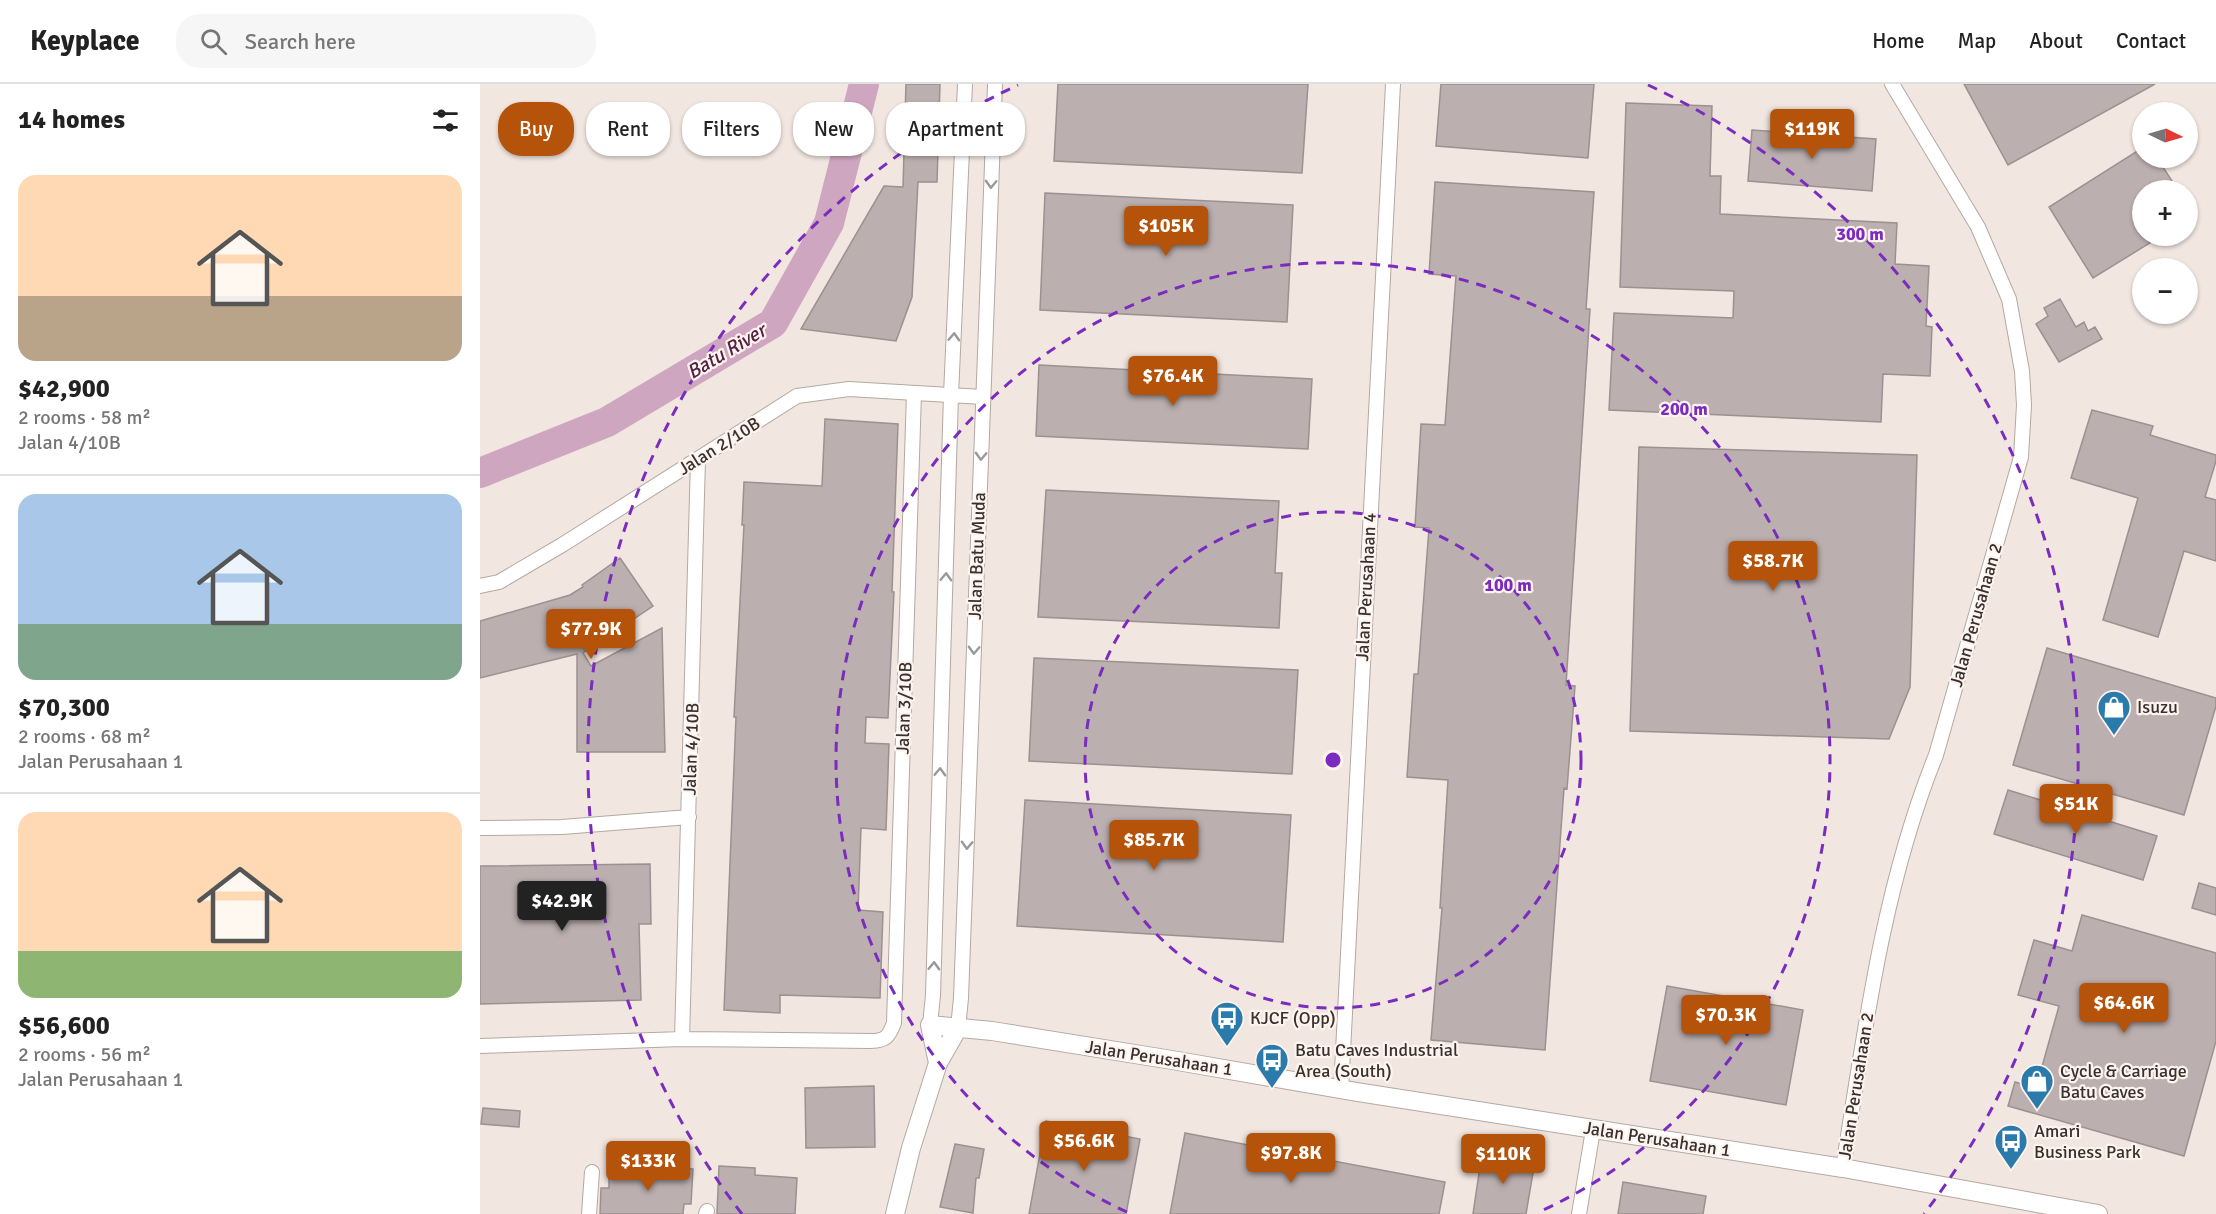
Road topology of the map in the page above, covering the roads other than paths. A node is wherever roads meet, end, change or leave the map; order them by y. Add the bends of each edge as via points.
1 (965, 84) edge
2 (995, 84) edge
3 (1393, 84) edge
4 (1892, 84) edge
5 (914, 393) junction
6 (951, 395) junction
7 (983, 397) junction
8 (698, 459) junction
9 (480, 585) edge
10 (689, 817) junction
11 (480, 828) edge
12 (930, 1025) junction
13 (958, 1028) junction
14 (682, 1039) junction
15 (480, 1046) edge
16 (938, 1063) junction
17 (1341, 1090) junction
18 (1593, 1130) junction
19 (1843, 1168) junction
20 (592, 1172) dead end
21 (2057, 1210) edge
22 (589, 1214) edge
23 (895, 1214) edge
24 (1579, 1214) edge
25 (2098, 1214) edge

6 -> 1 street, Jalan Batu Muda
2 -> 7 street, Jalan Batu Muda
3 - 17 street, Jalan Perusahaan 4
4 - 19 street, Jalan Perusahaan 2 via 1978,227 2009,299 2024,405 2021,457 1936,755 1895,879 1869,1004
5 - 6 street, Jalan 2/10B
5 - 8 street, Jalan 2/10B via 849,389 797,396
5 - 14 street, Jalan 3/10B via 894,1023 888,1037 881,1041
6 - 7 street, Jalan 2/10B
12 -> 6 street, Jalan Batu Muda
7 -> 13 street, Jalan Batu Muda
8 - 9 street, Jalan 2/10B via 553,551 499,582
8 - 10 street, Jalan 4/10B
10 - 11 street via 562,827
10 - 14 street, Jalan 4/10B
12 - 13 street, Jalan Perusahaan 1
12 - 16 street
13 - 16 street
13 - 17 street, Jalan Perusahaan 1
14 - 15 street
16 - 23 street
17 - 18 street, Jalan Perusahaan 1
18 - 19 street, Jalan Perusahaan 1
18 - 24 street
19 - 21 street, Jalan Perusahaan 1
20 - 22 street
21 - 25 street, Jalan Perusahaan 1

